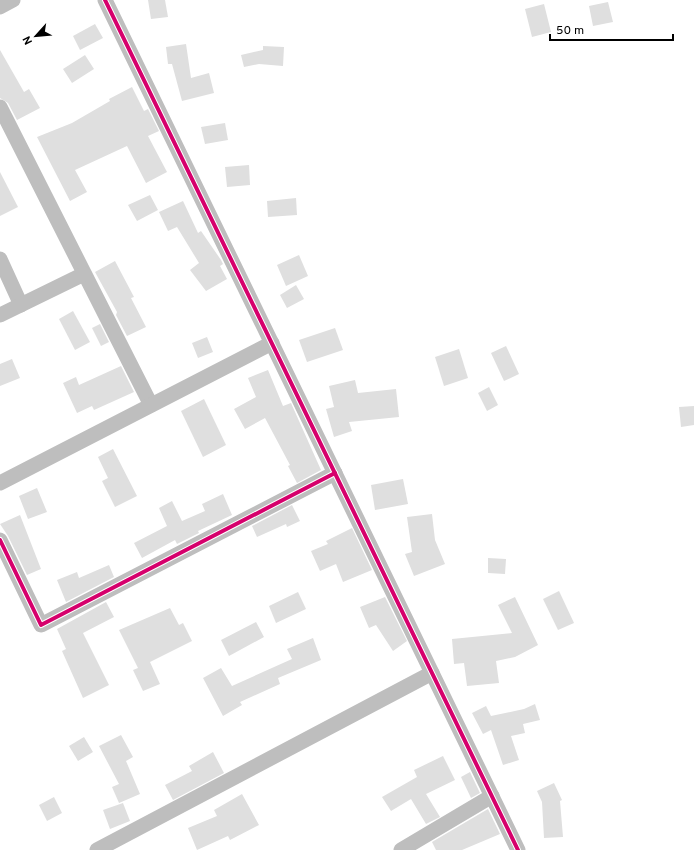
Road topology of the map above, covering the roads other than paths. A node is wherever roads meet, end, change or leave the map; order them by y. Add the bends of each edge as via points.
1 (13, 0) edge
2 (105, 0) edge
3 (0, 7) edge
4 (0, 107) edge
5 (0, 259) edge
6 (84, 274) junction
7 (21, 305) junction
8 (0, 315) edge
9 (272, 343) junction
10 (151, 405) junction
11 (335, 474) junction
12 (0, 483) edge
13 (0, 540) edge
14 (432, 673) junction
15 (492, 796) junction
16 (98, 850) edge
17 (401, 850) edge
18 (518, 850) edge

1 - 3 street
2 - 9 street
4 - 6 street
5 - 7 street
6 - 7 street
6 - 10 street
7 - 8 street
9 - 10 street
9 - 11 street
10 - 12 street
11 - 13 street via 41,625
11 - 14 street
14 - 15 street
14 - 16 street
15 - 17 street
15 - 18 street

